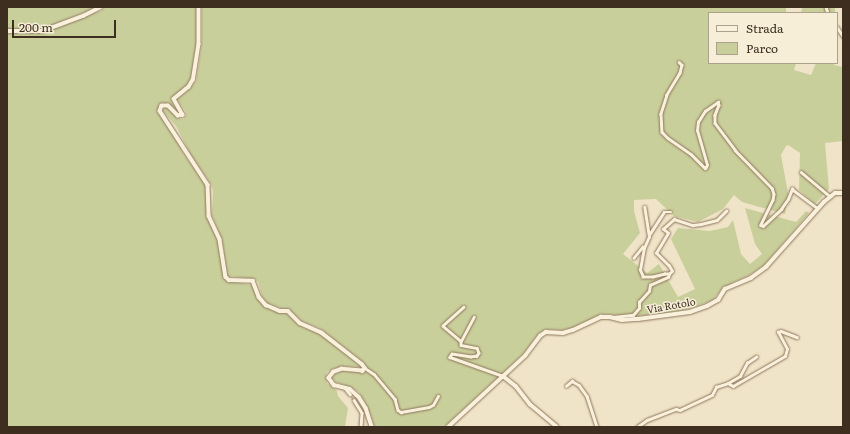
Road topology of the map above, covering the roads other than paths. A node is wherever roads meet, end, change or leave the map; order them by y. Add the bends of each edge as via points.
1 (101, 7) edge
2 (199, 7) edge
3 (7, 32) edge
4 (679, 62) dead end
5 (801, 172) dead end
6 (843, 193) edge
7 (830, 196) junction
8 (644, 207) dead end
9 (817, 208) junction
10 (726, 211) dead end
11 (671, 212) dead end
12 (649, 235) junction
13 (644, 248) junction
14 (634, 258) dead end
15 (669, 274) junction
16 (464, 307) dead end
17 (474, 317) dead end
18 (613, 317) junction
19 (797, 337) dead end
20 (461, 341) junction
21 (756, 356) dead end
22 (365, 368) junction
23 (504, 376) junction
24 (728, 383) junction
25 (566, 386) dead end
26 (345, 388) junction
27 (350, 394) tunnel mouth
28 (438, 396) dead end
29 (354, 400) tunnel mouth
30 (360, 427) edge
31 (372, 427) edge
32 (448, 427) edge
33 (557, 427) edge
34 (597, 427) edge
35 (637, 427) edge

1 - 3 street via 43,31
2 - 22 street via 199,44 193,80 189,87 174,99 183,115 178,116 168,106 162,106 160,111 208,185 209,216 220,240 226,277 229,280 253,282 259,297 266,305 280,311 288,311 300,323 318,330 346,350
4 - 9 street via 682,65 680,73 661,114 662,132 706,168 697,131 698,122 705,111 718,102 715,123 735,150 772,188 773,200 761,225 763,226 781,209 792,189
5 - 7 street
6 - 7 street, Via Rotolo
7 - 9 street, Via Rotolo
8 - 12 street
9 - 18 street, Via Rotolo via 766,267 751,278 725,289 715,302 690,312 666,316 622,320
10 - 15 street via 717,220 701,224 693,225 674,219 663,229 668,233 656,253 669,266 672,271
11 - 12 street via 664,212
12 - 13 street
13 - 14 street
13 - 15 street via 640,270 643,277
15 - 18 street via 668,277 650,285 649,291 639,302 639,308 633,315
16 - 20 street via 443,326
17 - 20 street
18 - 23 street, Via Rotolo via 601,317 562,333 546,332
19 - 24 street via 778,332 786,349 785,356 733,386
20 - 23 street via 461,345 479,349 478,354 471,357 452,354 450,357
21 - 24 street via 747,363 740,376
22 - 26 street via 362,371 342,369 331,374 329,378 332,383
22 - 28 street via 374,374 401,412 429,407
23 - 32 street, Via Rotolo
23 - 33 street via 530,404
24 - 35 street via 716,387 712,395 680,410 676,409 647,420
25 - 34 street via 572,381 579,385 587,396
26 - 27 street
26 - 31 street via 359,397 366,408
29 - 30 street via 362,413

